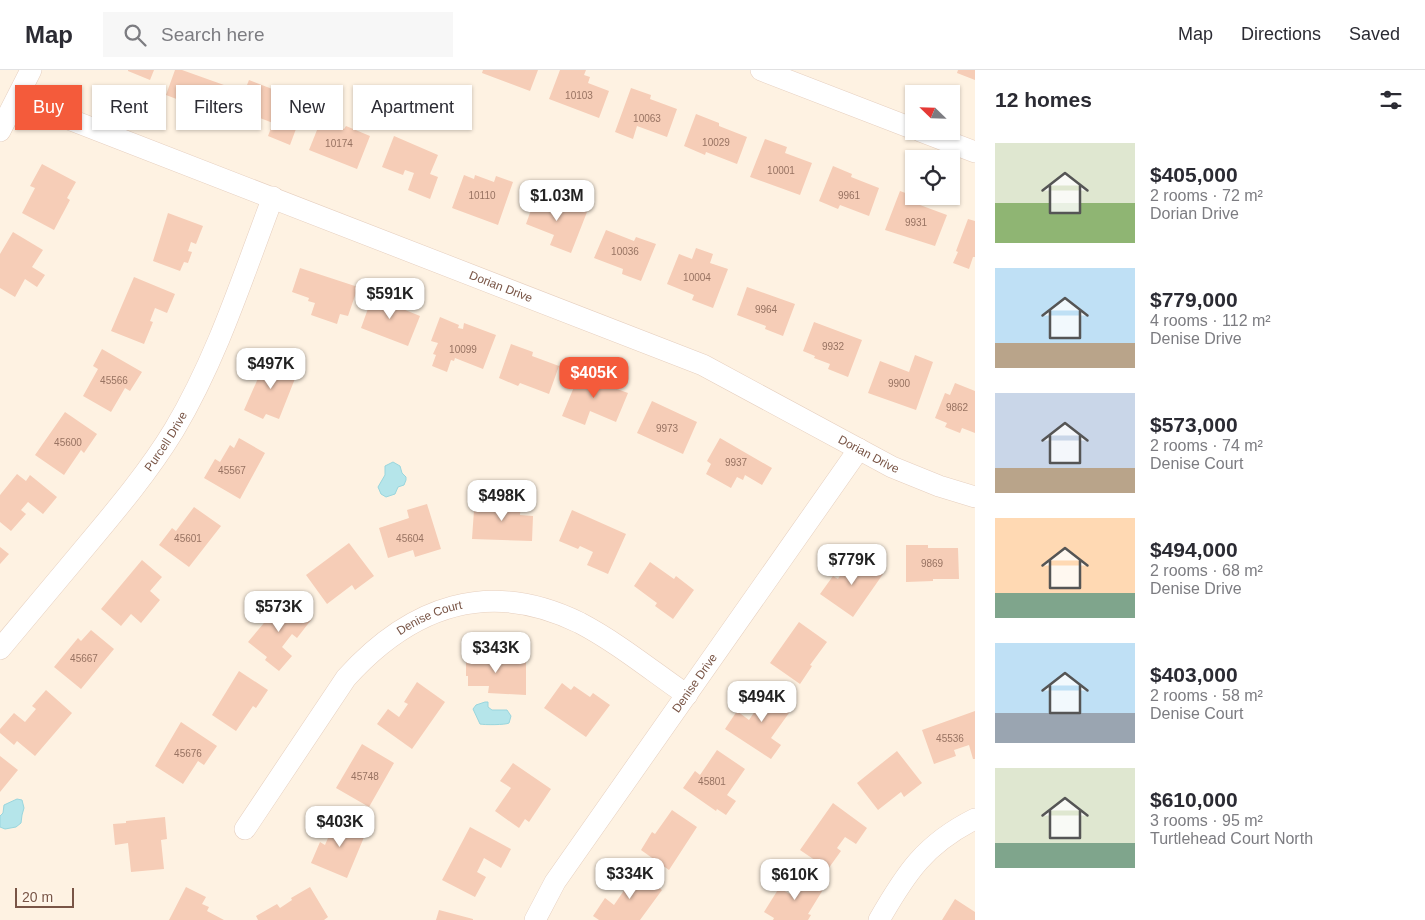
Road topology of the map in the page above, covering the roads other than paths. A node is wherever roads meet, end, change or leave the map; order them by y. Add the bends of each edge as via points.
1 (31, 70) edge
2 (761, 70) edge
3 (24, 85) edge
4 (15, 102) edge
5 (82, 123) edge
6 (905, 126) edge
7 (0, 131) edge
8 (944, 140) edge
9 (975, 152) edge
10 (273, 197) junction
11 (859, 449) junction
12 (975, 497) edge
13 (0, 649) edge
14 (687, 695) junction
15 (975, 819) edge
16 (246, 828) dead end
17 (535, 920) edge
18 (879, 920) edge

1 - 3 street
2 - 6 street
4 - 7 street
5 - 10 street, Dorian Drive
8 - 9 street
10 - 11 street, Dorian Drive via 704,365
10 - 13 street, Purcell Drive via 213,355 174,430 125,500
11 - 12 street, Dorian Drive via 910,475
11 - 14 street, Denise Drive
14 - 16 street, Denise Court via 602,636 536,606 485,601 434,612 384,641 346,678
14 - 17 street, Denise Drive via 555,882
15 - 18 street via 942,838 914,865 898,885

